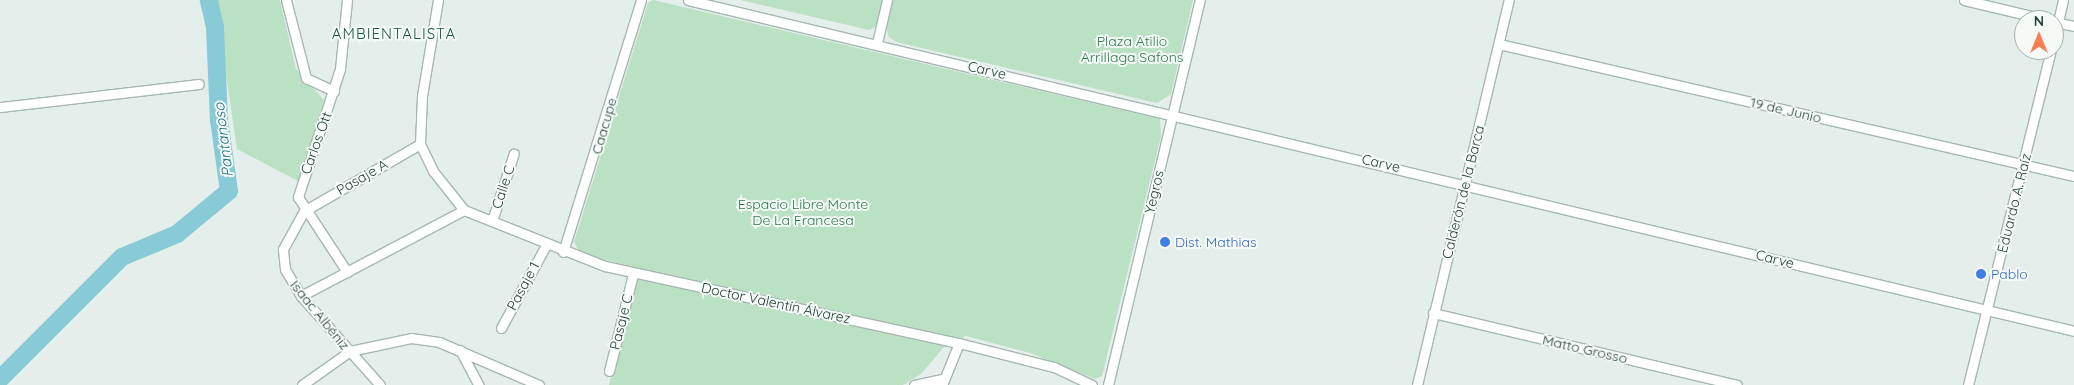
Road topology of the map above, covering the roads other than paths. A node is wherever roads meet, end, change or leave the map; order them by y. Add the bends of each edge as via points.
1 (286, 0) edge
2 (347, 0) edge
3 (438, 0) edge
4 (641, 0) edge
5 (688, 0) edge
6 (887, 0) edge
7 (1200, 0) edge
8 (1509, 0) edge
9 (1964, 0) edge
10 (2014, 12) edge
11 (877, 44) junction
12 (1498, 44) junction
13 (2049, 60) edge
14 (198, 84) dead end
15 (334, 91) junction
16 (0, 107) edge
17 (1173, 113) junction
18 (420, 144) junction
19 (514, 153) dead end
20 (2024, 164) junction
21 (2074, 176) edge
22 (1465, 183) junction
23 (464, 210) junction
24 (304, 211) junction
25 (492, 221) junction
26 (546, 245) junction
27 (564, 252) junction
28 (347, 272) junction
29 (633, 274) junction
30 (301, 296) junction
31 (1986, 310) junction
32 (1434, 313) junction
33 (501, 328) dead end
34 (2074, 331) edge
35 (959, 343) junction
36 (460, 350) junction
37 (350, 351) junction
38 (609, 371) dead end
39 (943, 382) edge
40 (302, 385) edge
41 (380, 385) edge
42 (479, 385) edge
43 (539, 385) edge
44 (914, 385) edge
45 (1092, 385) edge
46 (1108, 385) edge
47 (1417, 385) edge
48 (1736, 385) edge
49 (1968, 385) edge

1 - 15 street via 306,78
2 - 15 street, Carlos Ott
3 - 18 street via 422,96
4 - 27 street, Caacupe
5 - 11 street, Carve
6 - 11 street
7 - 17 street, Yegros
8 - 12 street, Calderón de la Barca
9 - 10 street
11 - 17 street, Carve
12 - 20 street, 19 de Junio
12 - 22 street, Calderón de la Barca
13 - 20 street, Eduardo A. Raíz
14 - 16 street
15 - 24 street, Carlos Ott via 299,187 298,202
17 - 22 street, Carve
17 - 46 street, Yegros
18 - 23 street via 443,186
18 - 24 street, Pasaje A
19 - 25 street, Calle C
20 - 21 street, 19 de Junio
20 - 31 street, Eduardo A. Raíz
22 - 31 street, Carve
22 - 32 street, Calderón de la Barca
23 - 25 street, Doctor Valentín Álvarez
23 - 28 street
24 - 28 street, Carlos Ott
24 - 30 street, Isaac Albéniz via 282,256
25 - 26 street, Doctor Valentín Álvarez
26 - 27 street, Doctor Valentín Álvarez
26 - 33 street, Pasaje 1
27 - 29 street, Doctor Valentín Álvarez
28 - 30 street
29 - 35 street, Doctor Valentín Álvarez
29 - 38 street, Pasaje C
30 - 37 street, Isaac Albéniz
31 - 34 street, Carve
31 - 49 street, Eduardo A. Raíz
32 - 47 street, Calderón de la Barca
32 - 48 street, Matto Grosso
35 - 39 street
35 - 45 street, Doctor Valentín Álvarez via 1054,368
36 - 37 street via 411,338
36 - 42 street
36 - 43 street
37 - 40 street
37 - 41 street, Isaac Albéniz
39 - 44 street

